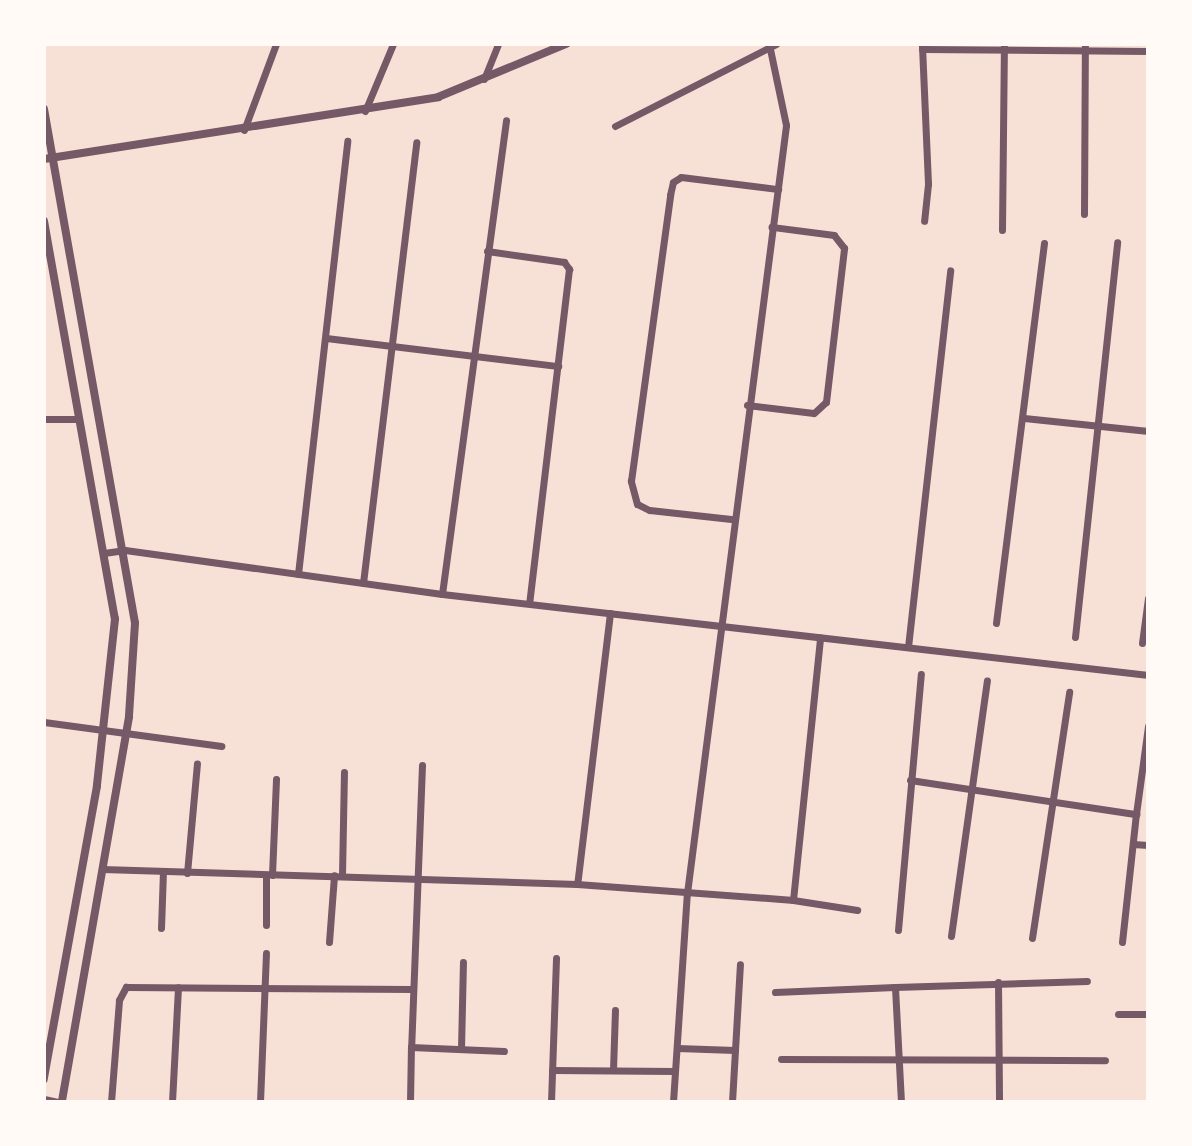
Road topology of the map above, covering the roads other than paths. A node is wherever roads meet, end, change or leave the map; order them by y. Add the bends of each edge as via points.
1 (276, 44) edge
2 (393, 44) edge
3 (498, 44) edge
4 (566, 44) edge
5 (772, 45) edge
6 (922, 46) edge
7 (1004, 46) edge
8 (1085, 46) edge
9 (1148, 51) edge
10 (482, 83) junction
11 (44, 109) edge
12 (365, 111) junction
13 (506, 120) dead end
14 (615, 126) dead end
15 (244, 130) junction
16 (347, 141) dead end
17 (416, 142) dead end
18 (49, 159) edge
19 (778, 189) junction
20 (1084, 214) dead end
21 (44, 221) edge
22 (924, 221) dead end
23 (772, 227) junction
24 (1002, 230) dead end
25 (1117, 242) dead end
26 (1044, 243) dead end
27 (487, 251) junction
28 (950, 270) dead end
29 (326, 338) junction
30 (390, 346) junction
31 (472, 356) junction
32 (558, 366) junction
33 (747, 405) junction
34 (1024, 418) junction
35 (44, 419) edge
36 (79, 419) junction
37 (1097, 426) junction
38 (1148, 431) edge
39 (731, 519) junction
40 (125, 550) junction
41 (104, 553) junction
42 (298, 574) junction
43 (363, 583) junction
44 (442, 594) junction
45 (1148, 598) edge
46 (529, 603) junction
47 (610, 613) junction
48 (996, 623) dead end
49 (718, 626) junction
50 (820, 637) junction
51 (1075, 637) dead end
52 (1142, 643) dead end
53 (908, 647) junction
54 (921, 674) dead end
55 (1148, 675) edge
56 (987, 681) dead end
57 (1069, 692) dead end
58 (44, 722) edge
59 (1148, 726) edge
60 (104, 728) junction
61 (126, 732) junction
62 (221, 746) dead end
63 (197, 763) dead end
64 (422, 765) dead end
65 (344, 772) dead end
66 (276, 779) dead end
67 (910, 780) junction
68 (970, 789) junction
69 (1143, 792) edge
70 (1053, 804) junction
71 (1136, 814) junction
72 (1133, 844) junction
73 (1148, 845) edge
74 (102, 869) junction
75 (163, 872) junction
76 (187, 873) junction
77 (338, 875) junction
78 (269, 876) junction
79 (415, 879) junction
80 (577, 884) junction
81 (687, 893) junction
82 (793, 900) junction
83 (857, 910) dead end
84 (266, 925) dead end
85 (161, 928) dead end
86 (898, 930) dead end
87 (951, 936) dead end
88 (1032, 938) dead end
89 (329, 942) dead end
90 (1122, 942) dead end
91 (266, 953) dead end
92 (556, 958) dead end
93 (463, 962) dead end
94 (740, 964) dead end
95 (1087, 981) dead end
96 (998, 982) junction
97 (178, 987) junction
98 (895, 987) junction
99 (266, 989) junction
100 (413, 989) junction
101 (775, 992) dead end
102 (615, 1010) dead end
103 (1118, 1014) dead end
104 (1148, 1014) edge
105 (411, 1047) junction
106 (677, 1048) junction
107 (461, 1049) junction
108 (735, 1050) junction
109 (504, 1051) dead end
110 (781, 1059) dead end
111 (900, 1060) junction
112 (1105, 1060) dead end
113 (996, 1061) junction
114 (552, 1070) junction
115 (613, 1070) junction
116 (674, 1071) junction
117 (44, 1079) edge
118 (44, 1099) edge
119 (60, 1102) edge
120 (111, 1102) edge
121 (172, 1102) edge
122 (260, 1102) edge
123 (410, 1102) edge
124 (551, 1102) edge
125 (673, 1102) edge
126 (732, 1102) edge
127 (901, 1102) edge
128 (999, 1102) edge

1 - 15 street
2 - 12 street
3 - 10 street
4 - 10 street
5 - 14 street
5 - 19 street via 786,125
6 - 7 street
6 - 22 street via 928,184
7 - 8 street
7 - 24 street
8 - 9 street
8 - 20 street
10 - 12 street
11 - 18 street
12 - 15 street
13 - 27 street
15 - 18 street
16 - 29 street
17 - 30 street
18 - 40 street
19 - 23 street
19 - 39 street via 681,177 673,182 670,195 631,481 637,504 649,510
21 - 36 street
23 - 33 street
23 - 33 street via 834,235 844,248 826,402 814,413
25 - 37 street
26 - 34 street
27 - 31 street
27 - 32 street via 555,260 569,269
28 - 53 street
29 - 30 street
29 - 42 street
30 - 31 street
30 - 43 street
31 - 32 street
31 - 44 street
32 - 46 street
33 - 39 street
34 - 37 street
34 - 48 street
35 - 36 street
36 - 41 street
37 - 38 street
37 - 51 street
39 - 49 street
40 - 41 street
40 - 42 street
40 - 61 street via 135,623
41 - 60 street via 115,619
42 - 43 street
43 - 44 street
44 - 46 street
45 - 52 street
46 - 47 street
47 - 49 street
47 - 80 street
49 - 50 street
49 - 81 street
50 - 53 street
50 - 82 street
53 - 55 street
54 - 67 street
56 - 68 street
57 - 70 street
58 - 60 street
59 - 69 street
60 - 61 street
60 - 117 street
61 - 62 street via 182,745
61 - 74 street
63 - 76 street
64 - 79 street
65 - 77 street
66 - 78 street
67 - 68 street
67 - 86 street
68 - 70 street
68 - 87 street
69 - 71 street
70 - 71 street
70 - 88 street
71 - 72 street
72 - 73 street
72 - 90 street
74 - 75 street
74 - 119 street
75 - 76 street
75 - 85 street
76 - 78 street
77 - 78 street
77 - 79 street
77 - 89 street
78 - 84 street
79 - 80 street
79 - 100 street
80 - 81 street
81 - 82 street
81 - 106 street
82 - 83 street
91 - 99 street
92 - 114 street
93 - 107 street
94 - 108 street
95 - 96 street
96 - 98 street
96 - 113 street
97 - 99 street
97 - 120 street via 132,986 121,993
97 - 121 street
98 - 101 street
98 - 111 street
99 - 100 street
99 - 122 street
100 - 105 street
102 - 115 street
103 - 104 street
105 - 107 street
105 - 123 street
106 - 108 street
106 - 116 street
107 - 109 street
108 - 126 street
110 - 111 street
111 - 113 street
111 - 127 street
112 - 113 street
113 - 128 street
114 - 115 street
114 - 124 street
115 - 116 street
116 - 125 street
118 - 119 street

